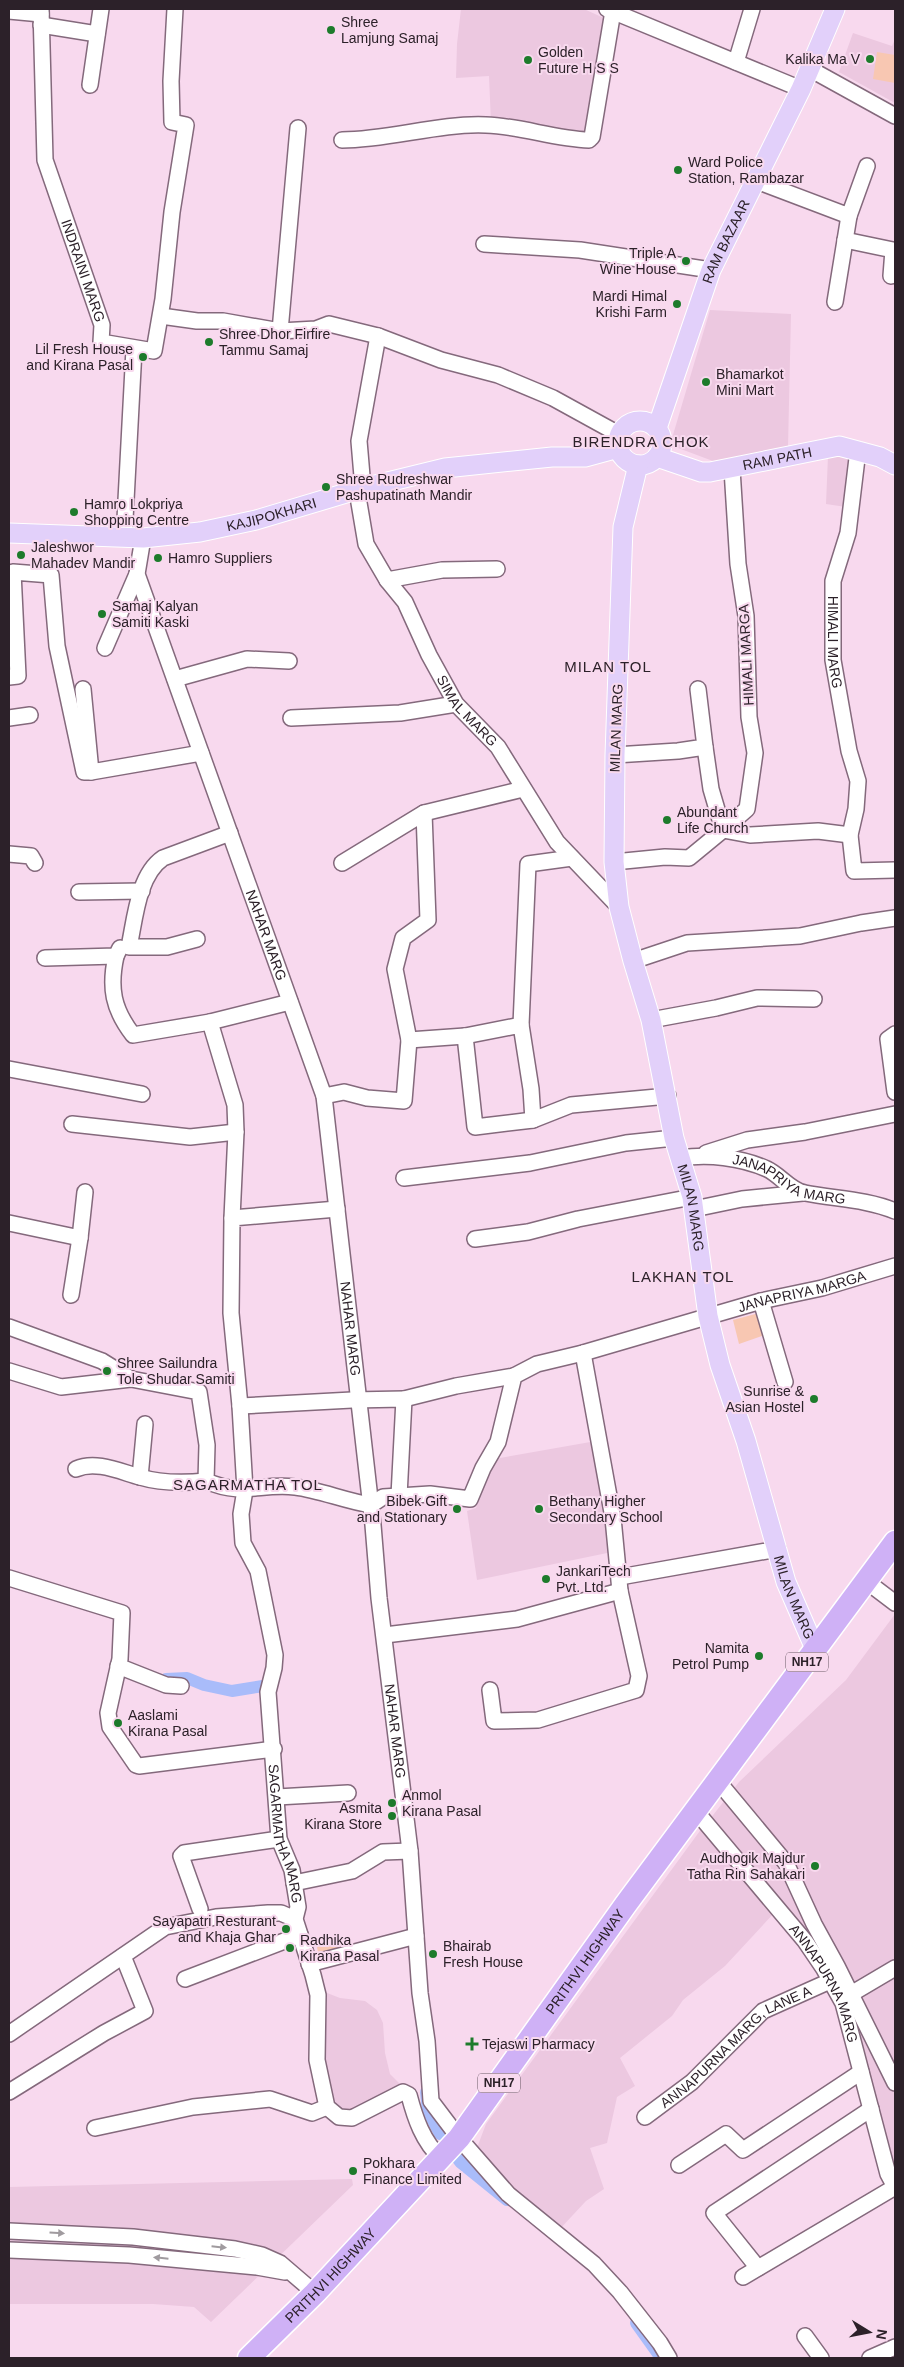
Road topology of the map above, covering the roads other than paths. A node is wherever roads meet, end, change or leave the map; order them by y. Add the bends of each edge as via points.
1 (101, 9) edge
2 (175, 9) edge
3 (752, 9) edge
4 (835, 9) edge
5 (610, 10) edge
6 (9, 11) edge
7 (41, 16) edge
8 (97, 34) junction
9 (736, 62) junction
10 (810, 69) junction
11 (90, 85) dead end
12 (801, 89) junction
13 (895, 116) edge
14 (298, 128) dead end
15 (342, 140) dead end
16 (867, 166) dead end
17 (754, 180) junction
18 (849, 216) junction
19 (845, 240) junction
20 (484, 244) dead end
21 (711, 270) junction
22 (891, 276) dead end
23 (835, 302) dead end
24 (161, 316) junction
25 (280, 331) junction
26 (378, 336) junction
27 (134, 349) junction
28 (657, 428) junction
29 (619, 440) junction
30 (858, 450) junction
31 (657, 457) junction
32 (638, 465) junction
33 (895, 465) edge
34 (732, 469) junction
35 (360, 490) junction
36 (9, 533) edge
37 (124, 538) junction
38 (143, 538) junction
39 (497, 569) dead end
40 (137, 574) junction
41 (387, 580) junction
42 (105, 648) dead end
43 (289, 661) dead end
44 (9, 677) edge
45 (175, 679) junction
46 (83, 689) dead end
47 (698, 689) dead end
48 (456, 704) junction
49 (30, 715) dead end
50 (9, 718) edge
51 (291, 718) dead end
52 (705, 747) junction
53 (201, 753) junction
54 (614, 755) junction
55 (91, 772) junction
56 (523, 789) junction
57 (424, 813) junction
58 (723, 830) junction
59 (230, 833) junction
60 (850, 835) junction
61 (9, 854) edge
62 (572, 858) junction
63 (614, 862) junction
64 (35, 863) dead end
65 (342, 863) dead end
66 (895, 870) edge
67 (142, 891) junction
68 (79, 892) dead end
69 (619, 907) junction
70 (895, 918) edge
71 (197, 939) dead end
72 (129, 947) junction
73 (116, 956) junction
74 (45, 958) dead end
75 (633, 961) junction
76 (814, 999) dead end
77 (290, 1002) junction
78 (651, 1020) junction
79 (210, 1022) junction
80 (521, 1025) junction
81 (895, 1034) edge
82 (465, 1036) junction
83 (409, 1040) junction
84 (9, 1069) edge
85 (895, 1092) edge
86 (142, 1094) dead end
87 (324, 1096) junction
88 (668, 1096) junction
89 (895, 1114) edge
90 (533, 1120) junction
91 (72, 1124) dead end
92 (236, 1132) junction
93 (674, 1138) junction
94 (702, 1155) junction
95 (680, 1158) junction
96 (404, 1178) dead end
97 (85, 1192) dead end
98 (803, 1193) junction
99 (693, 1203) junction
100 (337, 1209) junction
101 (895, 1211) edge
102 (232, 1218) junction
103 (9, 1223) edge
104 (80, 1238) junction
105 (475, 1239) dead end
106 (895, 1266) edge
107 (71, 1295) dead end
108 (761, 1301) junction
109 (708, 1316) junction
110 (9, 1327) edge
111 (583, 1353) junction
112 (9, 1371) edge
113 (514, 1376) junction
114 (131, 1379) junction
115 (785, 1382) dead end
116 (404, 1399) junction
117 (355, 1400) junction
118 (240, 1406) junction
119 (145, 1424) dead end
120 (76, 1469) dead end
121 (140, 1477) junction
122 (206, 1481) junction
123 (245, 1490) junction
124 (400, 1496) junction
125 (367, 1505) junction
126 (895, 1542) edge
127 (778, 1549) junction
128 (9, 1578) edge
129 (866, 1581) junction
130 (620, 1584) junction
131 (895, 1603) edge
132 (385, 1635) junction
133 (816, 1651) junction
134 (118, 1666) junction
135 (181, 1686) dead end
136 (490, 1690) dead end
137 (274, 1749) junction
138 (717, 1780) junction
139 (348, 1793) dead end
140 (276, 1797) junction
141 (695, 1810) junction
142 (279, 1839) junction
143 (410, 1851) junction
144 (294, 1883) junction
145 (200, 1909) dead end
146 (295, 1919) junction
147 (300, 1935) junction
148 (416, 1936) junction
149 (123, 1956) junction
150 (309, 1964) junction
151 (895, 1968) edge
152 (184, 1978) dead end
153 (830, 1981) junction
154 (851, 1994) junction
155 (9, 2034) edge
156 (861, 2072) junction
157 (895, 2083) edge
158 (9, 2092) edge
159 (432, 2101) junction
160 (327, 2107) junction
161 (871, 2109) junction
162 (645, 2117) dead end
163 (419, 2122) junction
164 (95, 2128) dead end
165 (459, 2138) junction
166 (441, 2158) junction
167 (679, 2165) dead end
168 (895, 2187) edge
169 (9, 2231) edge
170 (9, 2250) edge
171 (758, 2268) junction
172 (296, 2276) junction
173 (743, 2277) dead end
174 (315, 2293) junction
175 (805, 2336) dead end
176 (895, 2347) edge
177 (248, 2358) edge
178 (669, 2358) edge
179 (821, 2358) edge
180 (870, 2358) edge

1 - 8 street
2 - 24 street via 172,122 186,125 172,212
3 - 9 street
4 - 10 main road, RAM BAZAAR
5 - 9 street
5 - 15 street via 589,140 486,125
6 - 7 street
7 - 8 street
7 - 27 street, INDRAINI MARG via 45,160 102,325 101,342
8 - 11 street
9 - 12 street
10 - 12 main road, RAM BAZAAR
10 - 13 street
12 - 17 main road, RAM BAZAAR
14 - 25 street
16 - 18 street
17 - 18 street
17 - 21 main road, RAM BAZAAR
18 - 19 street
19 - 22 street via 893,250
19 - 23 street
20 - 21 street via 580,250
21 - 28 main road, RAM BAZAAR
24 - 25 street via 223,321
24 - 27 street via 154,351
25 - 26 street via 316,329 329,324
26 - 29 street via 441,360 498,375 553,398 612,432
26 - 35 street, SIMAL MARG via 359,441
27 - 37 street
28 - 29 main road via 652,423 639,420 627,424
28 - 31 main road via 662,442
29 - 32 main road via 625,460
29 - 35 main road, KAJIPOKHARI via 585,458 552,457 446,468
30 - 33 main road, RAM PATH via 880,456
30 - 34 main road, RAM PATH via 839,446
30 - 60 street, HIMALI MARG via 848,533 833,581 833,660 849,751 858,781
31 - 32 main road via 645,465
31 - 34 main road, RAM PATH via 701,472
32 - 54 main road, MILAN MARG via 624,527
34 - 58 street, HIMALI MARGA via 738,564 746,616 749,717 755,753 747,808
35 - 38 main road, KAJIPOKHARI via 256,520 200,532
35 - 41 street, SIMAL MARG via 366,544
36 - 37 main road, KAJIPOKHARI
37 - 38 main road, KAJIPOKHARI
38 - 40 street, NAHAR MARG
39 - 41 street via 442,570
40 - 42 street
40 - 45 street, NAHAR MARG
41 - 48 street, SIMAL MARG via 405,602
43 - 45 street via 247,659
44 - 55 street via 18,676 13,572 51,575 57,646 65,691 84,772
45 - 53 street, NAHAR MARG
46 - 55 street
47 - 52 street
48 - 51 street via 400,713
48 - 56 street, SIMAL MARG via 498,747
49 - 50 street
52 - 54 street
52 - 58 street via 711,789
53 - 55 street
53 - 59 street, NAHAR MARG
54 - 63 main road, MILAN MARG
56 - 57 street
56 - 62 street, SIMAL MARG via 557,842
57 - 65 street
57 - 83 street via 428,920 403,938 395,969
58 - 60 street via 750,835 818,831
58 - 63 street, HIMALI MARGA via 689,858
59 - 67 street via 163,858 153,865
59 - 77 street, NAHAR MARG
60 - 66 street, HIMALI MARG via 854,871
61 - 64 street via 31,856
62 - 69 street, SIMAL MARG
62 - 80 street via 528,864
63 - 69 main road, MILAN MARG
67 - 68 street
67 - 72 street
69 - 75 main road, MILAN MARG
70 - 75 street via 800,936 687,943
71 - 72 street via 168,946
72 - 73 street via 119,948
73 - 74 street
73 - 79 street via 113,994 120,1018 133,1035
75 - 78 main road, MILAN MARG
76 - 78 street via 757,998
77 - 79 street
77 - 87 street, NAHAR MARG
78 - 88 main road, MILAN MARG
79 - 92 street, SAGARMATHA MARG via 235,1104
80 - 82 street
80 - 90 street
81 - 85 street via 888,1039
82 - 83 street
82 - 90 street via 475,1127
83 - 87 street via 404,1101 367,1098 344,1092
84 - 86 street
87 - 100 street, NAHAR MARG
88 - 90 street via 572,1105
88 - 93 main road, MILAN MARG
89 - 94 street via 747,1140
91 - 92 street via 190,1137
92 - 102 street, SAGARMATHA MARG
93 - 95 main road, MILAN MARG
93 - 96 street via 626,1143 530,1163
94 - 95 street, JANAPRIYA MARG
94 - 98 street, JANAPRIYA MARG via 767,1169
95 - 99 main road, MILAN MARG
97 - 104 street
98 - 99 street
98 - 101 street, JANAPRIYA MARG via 845,1198
99 - 105 street via 578,1219 528,1232
99 - 109 main road, MILAN MARG
100 - 102 street
100 - 117 street, NAHAR MARG
102 - 118 street, SAGARMATHA MARG via 231,1313
103 - 104 street
104 - 107 street
106 - 108 street, JANAPRIYA MARGA via 822,1288
108 - 109 street, JANAPRIYA MARGA
108 - 115 street
109 - 111 street, JANAPRIYA MARGA
109 - 127 main road, MILAN MARG
110 - 114 street via 102,1361
111 - 113 street, JANAPRIYA MARGA via 537,1364
111 - 130 street via 610,1501
112 - 114 street via 61,1387
113 - 116 street, JANAPRIYA MARGA
113 - 124 street via 498,1442 470,1499 430,1494
114 - 122 street via 201,1393 208,1445
116 - 117 street, JANAPRIYA MARGA
116 - 124 street
117 - 118 street, JANAPRIYA MARGA
117 - 125 street, NAHAR MARG
118 - 123 street, SAGARMATHA MARG
119 - 121 street
120 - 121 street via 84,1465
121 - 122 street
122 - 123 street via 231,1490
123 - 125 street via 293,1487
123 - 137 street, SAGARMATHA MARG via 241,1514 242,1543 258,1571 275,1654 268,1692
124 - 125 street via 383,1497
125 - 132 street, NAHAR MARG
126 - 129 highway, PRITHVI HIGHWAY / NH17
127 - 130 street
127 - 133 main road, MILAN MARG via 786,1582
128 - 134 street, SAGARMATHA MARG via 122,1613
129 - 131 street
129 - 133 highway, PRITHVI HIGHWAY / NH17
130 - 132 street via 517,1618
130 - 136 street via 639,1676 636,1690 538,1720 494,1721
132 - 143 street, NAHAR MARG
133 - 138 highway, PRITHVI HIGHWAY / NH17
134 - 135 street via 166,1685
134 - 137 street, SAGARMATHA MARG via 109,1722 136,1765
137 - 140 street, SAGARMATHA MARG
138 - 141 highway, PRITHVI HIGHWAY / NH17
138 - 154 street via 786,1863
139 - 140 street
140 - 142 street, SAGARMATHA MARG
141 - 153 street, ANNAPURNA MARG via 799,1933
141 - 165 highway, PRITHVI HIGHWAY / NH17
142 - 144 street, SAGARMATHA MARG via 288,1856
142 - 145 street via 184,1853 181,1856
143 - 144 street via 383,1852 352,1871
143 - 148 street, NAHAR MARG
144 - 146 street, SAGARMATHA MARG via 298,1907
146 - 147 street, SAGARMATHA MARG
146 - 149 street, SAGARMATHA MARG via 281,1913 268,1913 181,1923 165,1927
147 - 150 street, SAGARMATHA MARG
147 - 152 street
148 - 150 street
148 - 159 street, NAHAR MARG
149 - 155 street, SAGARMATHA MARG
149 - 158 street via 145,2011
150 - 160 street, SAGARMATHA MARG via 318,1995 317,2060
151 - 154 street
153 - 156 street, ANNAPURNA MARG via 843,2003
153 - 162 street, ANNAPURNA MARG, LANE A via 763,2011 692,2082
154 - 157 street
156 - 161 street, ANNAPURNA MARG
156 - 167 street via 743,2150 726,2134
159 - 163 street
159 - 165 street
160 - 163 street via 339,2117 352,2118 403,2092 409,2095
160 - 164 street via 312,2114 270,2099 193,2107
161 - 168 street, ANNAPURNA MARG via 888,2174
161 - 171 street via 714,2213
163 - 166 street via 428,2143
165 - 166 highway, PRITHVI HIGHWAY / NH17
165 - 178 street via 508,2194 594,2264 620,2292
166 - 174 highway, PRITHVI HIGHWAY / NH17
168 - 171 street
169 -> 172 street via 133,2237 235,2249 262,2255 280,2263
172 -> 170 street via 257,2267 129,2255
171 - 173 street
172 - 174 street
174 - 177 highway, PRITHVI HIGHWAY / NH17
175 - 179 street
176 - 180 street

